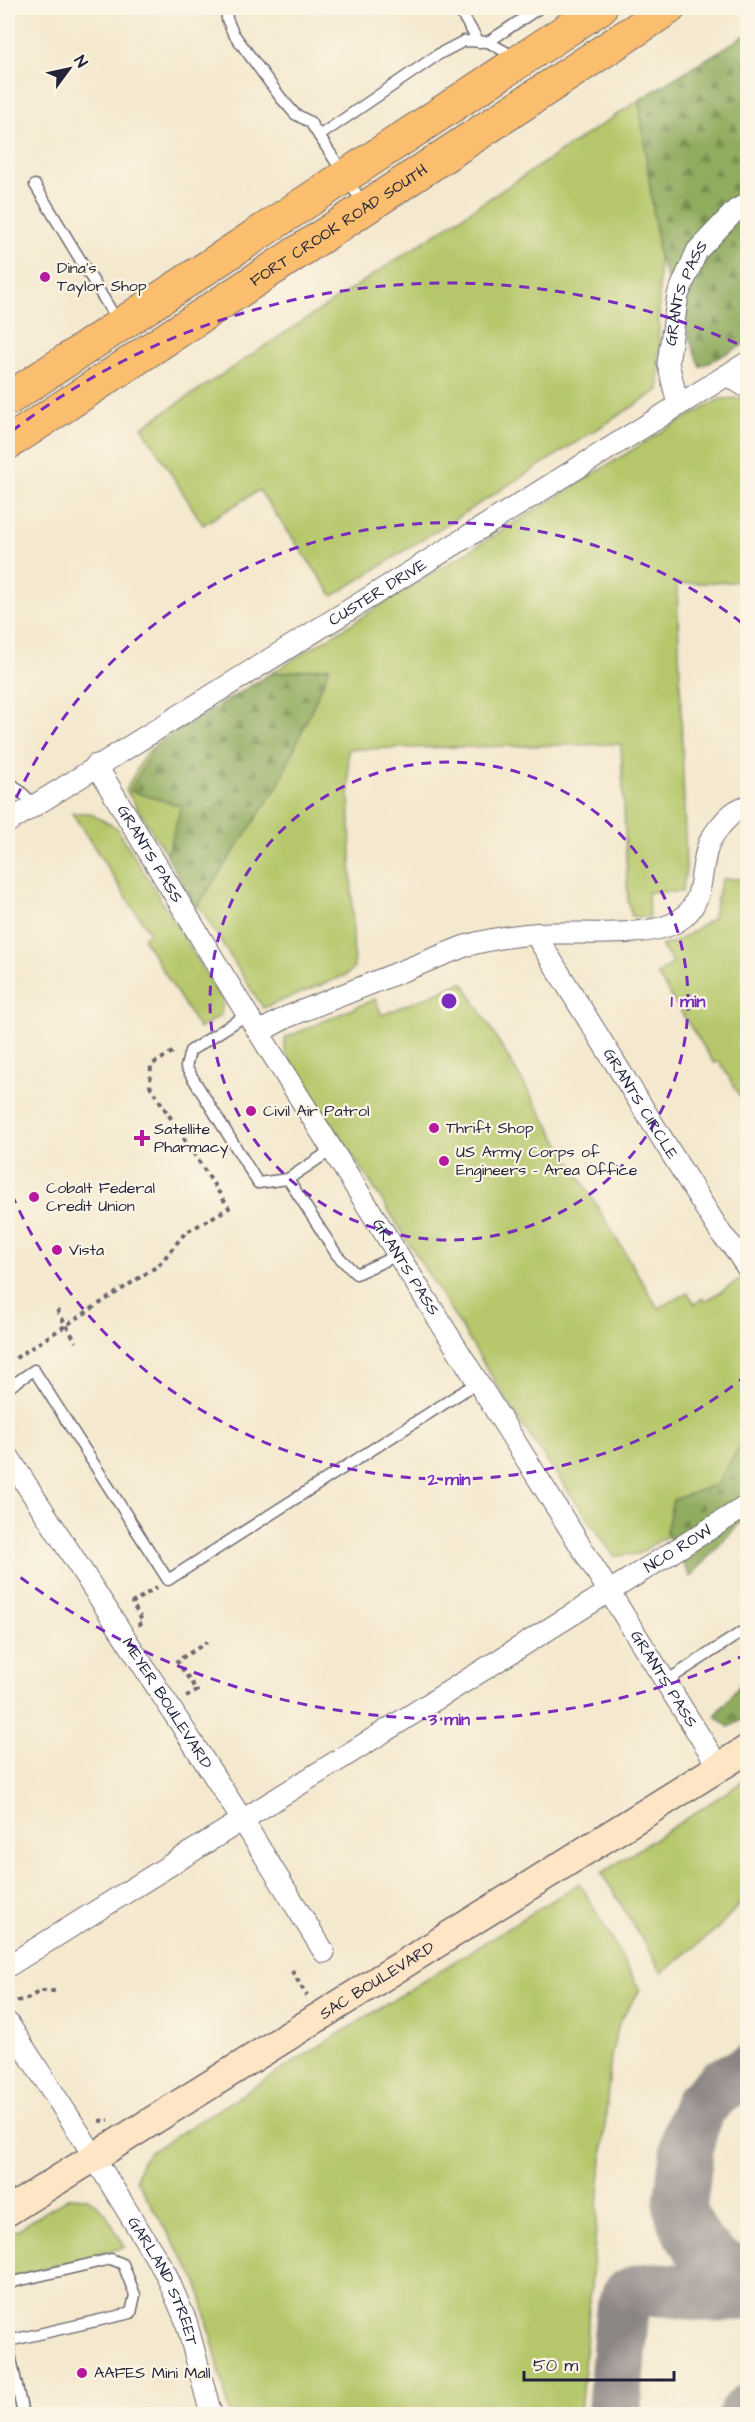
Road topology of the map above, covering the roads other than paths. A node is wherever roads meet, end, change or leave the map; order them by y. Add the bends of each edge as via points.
1 (226, 8) edge
2 (458, 8) edge
3 (540, 8) edge
4 (600, 8) edge
5 (669, 8) edge
6 (484, 42) junction
7 (521, 60) junction
8 (319, 136) junction
9 (345, 176) junction
10 (35, 185) dead end
11 (747, 203) edge
12 (366, 207) junction
13 (120, 325) junction
14 (747, 362) edge
15 (727, 375) junction
16 (747, 388) edge
17 (8, 399) edge
18 (678, 405) junction
19 (8, 442) edge
20 (96, 765) junction
21 (8, 780) edge
22 (35, 805) junction
23 (747, 806) edge
24 (8, 822) edge
25 (535, 934) junction
26 (253, 1023) junction
27 (333, 1149) junction
28 (288, 1179) junction
29 (398, 1255) junction
30 (747, 1269) edge
31 (478, 1382) junction
32 (8, 1388) edge
33 (8, 1456) edge
34 (747, 1505) edge
35 (608, 1591) junction
36 (747, 1628) edge
37 (665, 1682) junction
38 (747, 1749) edge
39 (719, 1767) junction
40 (243, 1821) junction
41 (324, 1952) dead end
42 (8, 1966) edge
43 (8, 2024) edge
44 (94, 2156) junction
45 (8, 2211) edge
46 (8, 2286) edge
47 (8, 2343) edge
48 (23, 2415) edge
49 (211, 2415) edge

1 - 8 lane via 233,33 281,98 295,114 310,122
2 - 6 lane
3 - 6 lane
4 - 7 main road
5 - 12 main road, FORT CROOK ROAD SOUTH
6 - 7 lane
6 - 8 lane via 464,41 439,54
7 - 9 main road
8 - 9 lane
9 - 12 lane
9 - 13 main road
10 - 13 lane
11 - 18 street, GRANTS PASS via 697,251 678,295 668,363
12 - 19 main road, FORT CROOK ROAD SOUTH
13 - 17 main road
14 - 15 street, CUSTER DRIVE
15 - 16 street
15 - 18 street, CUSTER DRIVE
18 - 20 street, CUSTER DRIVE
20 - 22 street, CUSTER DRIVE
20 - 26 street, GRANTS PASS
21 - 22 lane
22 - 24 street, CUSTER DRIVE
23 - 25 street via 731,813 716,832 709,844 694,906 675,923 648,931
25 - 26 street via 465,946 287,1017
25 - 30 street, GRANTS CIRCLE
26 - 27 street, GRANTS PASS
26 - 28 lane via 190,1051 186,1067 258,1183
27 - 28 lane
27 - 29 street, GRANTS PASS
28 - 29 lane via 337,1255 356,1274
29 - 31 street, GRANTS PASS
31 - 32 lane via 168,1580 34,1370
31 - 35 street, GRANTS PASS
33 - 40 street, MEYER BOULEVARD
34 - 35 street, NCO ROW
35 - 37 street, GRANTS PASS
35 - 40 street, NCO ROW
36 - 37 lane
37 - 39 street, GRANTS PASS
38 - 39 street, SAC BOULEVARD
39 - 44 street, SAC BOULEVARD
40 - 41 street, MEYER BOULEVARD
40 - 42 street, NCO ROW
43 - 44 street, GARLAND STREET
44 - 45 street, SAC BOULEVARD
44 - 49 street, GARLAND STREET via 177,2296
46 - 47 lane via 111,2259 123,2264 135,2295 131,2313
47 - 48 lane

